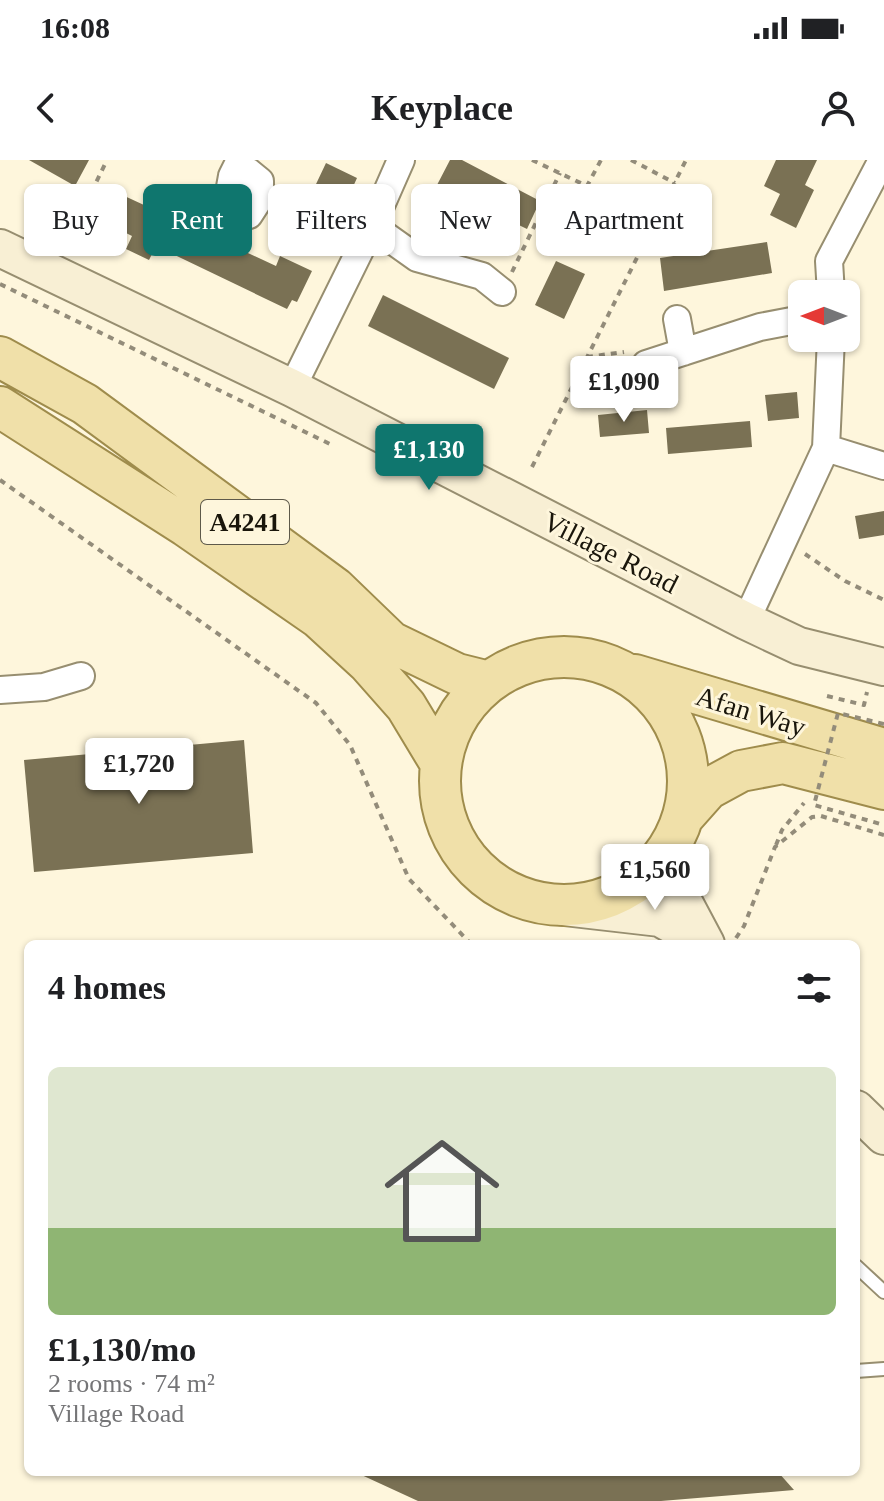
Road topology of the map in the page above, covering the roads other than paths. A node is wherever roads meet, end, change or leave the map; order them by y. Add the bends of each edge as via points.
1 (401, 160) edge
2 (882, 160) edge
3 (390, 184) edge
4 (395, 242) edge
5 (0, 248) edge
6 (357, 256) edge
7 (830, 280) edge
8 (502, 292) road end
9 (677, 319) dead end
10 (788, 322) edge
11 (683, 352) junction
12 (830, 352) edge
13 (0, 357) edge
14 (646, 364) road end
15 (292, 388) junction
16 (0, 407) edge
17 (826, 448) junction
18 (884, 466) edge
19 (746, 621) junction
20 (884, 667) edge
21 (619, 669) junction
22 (81, 676) dead end
23 (489, 682) junction
24 (0, 690) edge
25 (884, 749) edge
26 (441, 764) junction
27 (884, 789) edge
28 (684, 816) junction
29 (664, 856) junction
30 (564, 907) junction
31 (698, 940) edge
32 (703, 940) edge
33 (860, 1113) edge
34 (884, 1136) edge
35 (860, 1270) edge
36 (884, 1292) edge
37 (884, 1369) edge
38 (860, 1371) edge

1 - 3 street
2 - 7 street via 829,261
4 - 8 street via 417,258 482,276
5 - 15 street, Village Road
6 - 15 street
9 - 11 street
10 - 11 street
11 - 14 street
12 - 17 street
13 - 23 main road, A4241 via 85,404 335,588 391,642 457,674
15 - 19 street, Village Road
16 - 26 main road, A4241 via 319,618 406,706
17 - 18 street
17 - 19 street
19 - 20 street, Village Road via 799,646
21 - 23 main road, A4241 via 586,659 552,657 519,665
21 - 25 main road, Afan Way / A4241
21 - 28 main road, A4241 via 670,715 684,747 689,781
22 - 24 street via 44,687
23 - 26 main road, A4241 via 466,704
26 - 30 main road, A4241 via 442,806 457,846 485,878 522,899
27 - 28 main road, Afan Way / A4241 via 783,763 741,771 708,789
28 - 29 main road, A4241
29 - 30 main road, A4241 via 637,883 603,901
29 - 32 street
30 - 31 street via 660,918
33 - 34 street
35 - 36 lane
37 - 38 lane

